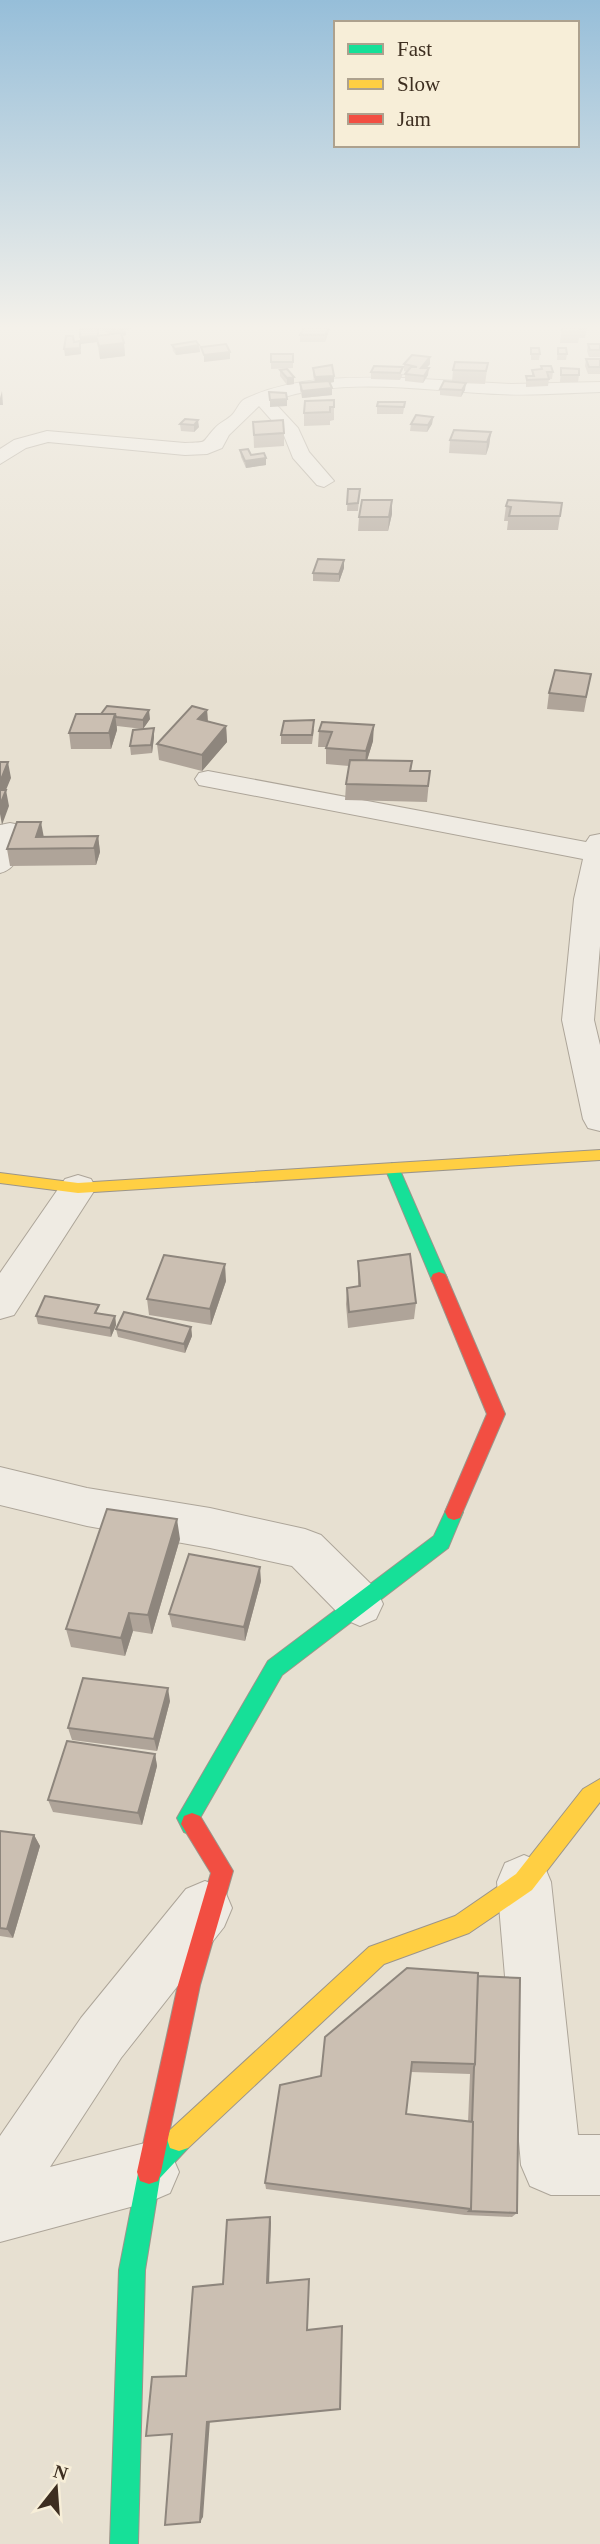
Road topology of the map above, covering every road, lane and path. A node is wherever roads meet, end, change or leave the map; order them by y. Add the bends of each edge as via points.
1 (19, 445) edge
2 (140, 445) edge
3 (214, 445) edge
4 (297, 445) edge
5 (0, 458) edge
6 (324, 481) dead end
7 (208, 779) dead end
8 (10, 831) edge
9 (599, 848) edge
10 (0, 864) edge
11 (600, 1119) edge
12 (600, 1155) edge
13 (392, 1168) junction
14 (0, 1178) edge
15 (78, 1188) junction
16 (0, 1304) edge
17 (0, 1486) edge
18 (360, 1604) junction
19 (600, 1789) edge
20 (524, 1882) junction
21 (215, 1895) junction
22 (600, 2165) edge
23 (149, 2172) junction
24 (0, 2189) edge
25 (0, 2211) edge
26 (124, 2544) edge

1 - 5 street
2 - 3 street
4 - 6 street
7 - 9 street
8 - 10 street
9 - 11 street via 589,899 579,1020
12 - 13 street
13 - 15 street
13 - 18 street via 496,1414 441,1542
14 - 15 street
15 - 16 street
17 - 18 street via 304,1549
18 - 21 street via 275,1668 188,1818 222,1871
19 - 20 street
20 - 22 street via 551,2165
20 - 23 street via 461,1925 377,1955 198,2119
21 - 23 street via 189,1985
21 - 24 street via 101,2038
23 - 25 street
23 - 26 street via 132,2270

